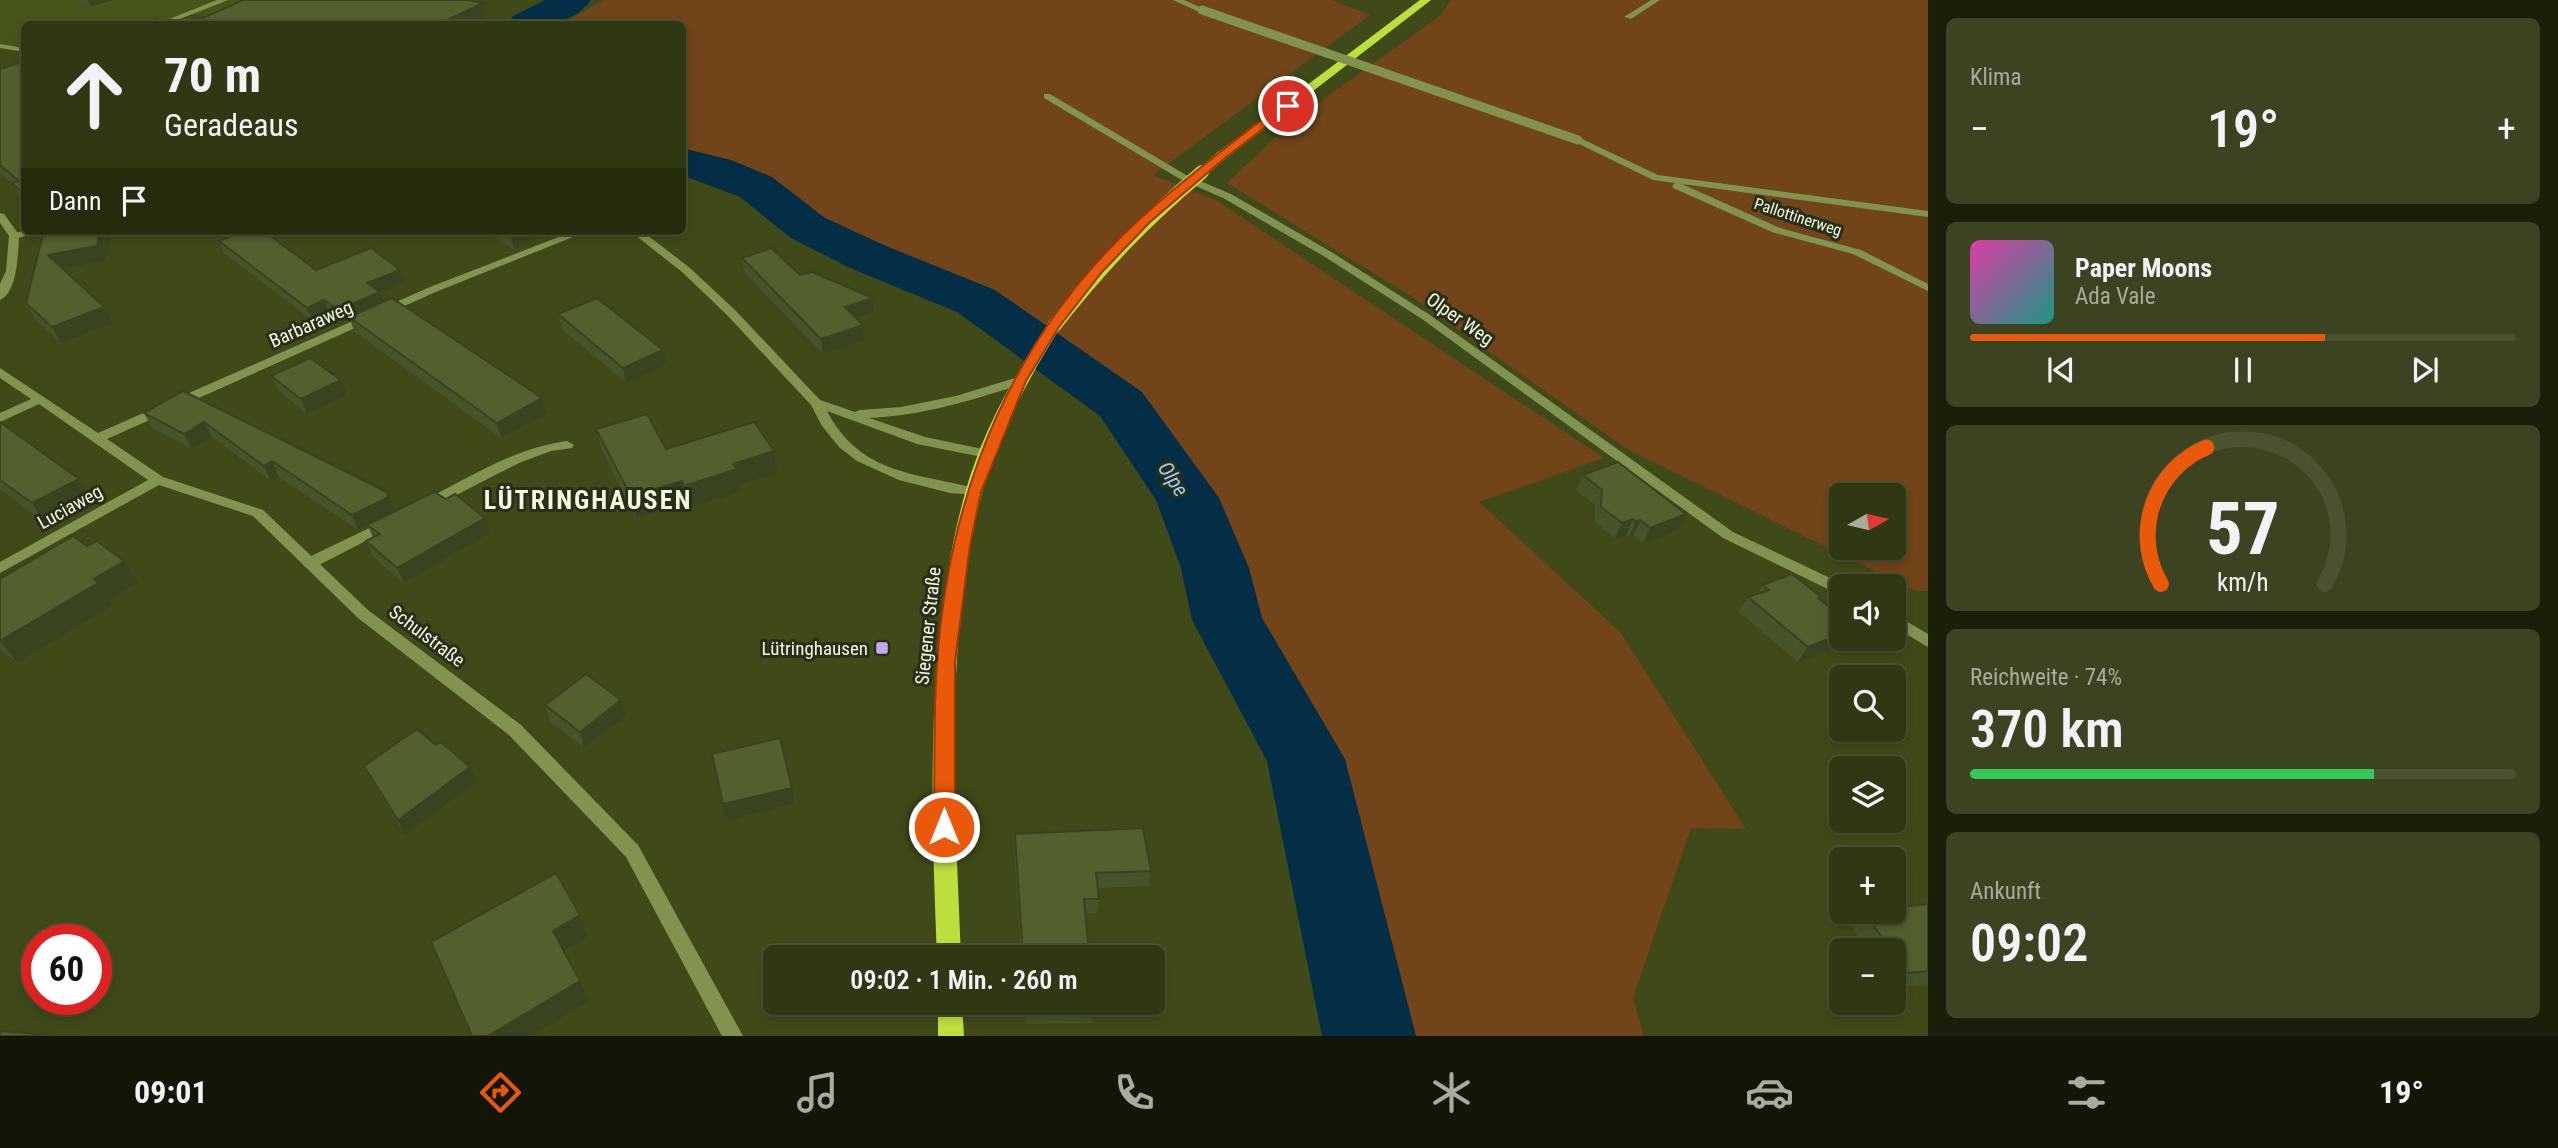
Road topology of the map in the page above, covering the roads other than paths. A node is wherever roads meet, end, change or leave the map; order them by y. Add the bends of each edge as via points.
1 (224, 0) edge
2 (1177, 0) edge
3 (1426, 0) edge
4 (1656, 0) edge
5 (1628, 18) dead end
6 (169, 21) edge
7 (0, 46) edge
8 (21, 50) edge
9 (1047, 96) dead end
10 (1656, 177) junction
11 (1928, 214) edge
12 (0, 216) edge
13 (21, 234) edge
14 (573, 235) edge
15 (641, 235) edge
16 (14, 236) junction
17 (1928, 288) edge
18 (0, 297) edge
19 (0, 372) edge
20 (1019, 381) junction
21 (38, 400) junction
22 (816, 403) junction
23 (848, 414) junction
24 (0, 418) edge
25 (95, 439) junction
26 (567, 445) dead end
27 (987, 454) junction
28 (158, 480) junction
29 (974, 492) junction
30 (421, 508) edge
31 (396, 520) edge
32 (310, 563) junction
33 (0, 568) edge
34 (1829, 583) edge
35 (1906, 627) edge
36 (1928, 641) edge
37 (949, 945) edge
38 (950, 1015) edge
39 (733, 1036) edge
40 (951, 1036) edge

1 - 6 street
2 - 10 street, Pallottinerweg, bridge via 1578,140
3 - 20 main road, Siegener Straße, bridge via 1221,156 1146,220 1098,270
4 - 5 street
7 - 8 street
9 - 34 street, Olper Weg via 1183,177 1227,196 1329,255 1426,317 1728,535
10 - 11 street
10 - 17 street, Pallottinerweg via 1776,230 1857,252
12 - 16 street
13 - 16 street
14 - 25 street, Barbaraweg via 435,289
15 - 22 street via 714,293
16 - 18 street via 11,271
19 - 21 street, Schulstraße
20 - 23 street via 915,409
20 - 27 main road, Siegener Straße
21 - 24 street
21 - 25 street, Schulstraße
22 - 23 street
22 - 29 street via 841,440 869,464 902,479
23 - 27 street via 922,441
25 - 28 street, Schulstraße
26 - 30 street via 519,459
27 - 29 main road, Siegener Straße
28 - 32 street, Schulstraße via 258,513
28 - 33 street, Luciaweg
29 - 37 main road, Siegener Straße via 946,662
31 - 32 street
32 - 39 street, Schulstraße via 363,614 514,730 632,851
35 - 36 street
38 - 40 main road

